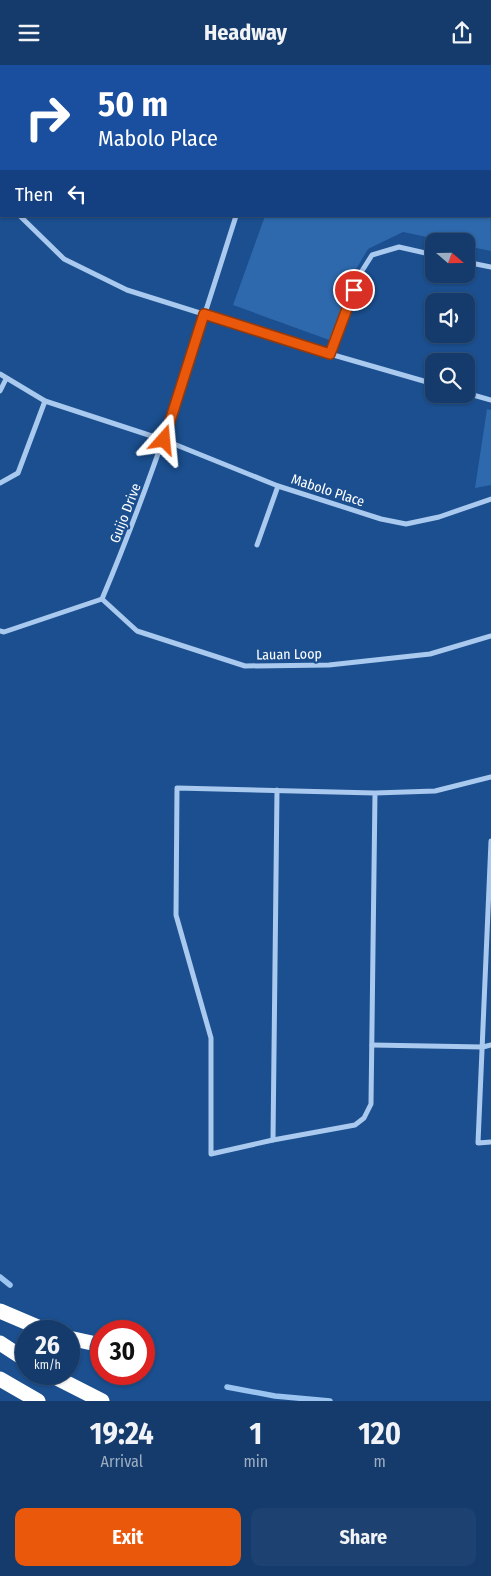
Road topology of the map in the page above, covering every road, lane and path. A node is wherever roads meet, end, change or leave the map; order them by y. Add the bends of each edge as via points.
1 (21, 217) edge
2 (236, 217) edge
3 (425, 253) edge
4 (475, 264) edge
5 (491, 267) edge
6 (204, 314) junction
7 (330, 354) junction
8 (0, 374) edge
9 (6, 379) junction
10 (425, 381) edge
11 (0, 391) edge
12 (475, 396) edge
13 (491, 400) edge
14 (45, 401) junction
15 (164, 440) junction
16 (0, 483) edge
17 (278, 486) junction
18 (491, 499) edge
19 (257, 545) dead end
20 (102, 599) junction
21 (0, 631) edge
22 (491, 636) edge
23 (491, 777) edge
24 (277, 790) junction
25 (376, 793) junction
26 (491, 841) edge
27 (372, 1045) junction
28 (491, 1045) edge
29 (483, 1047) junction
30 (273, 1140) junction
31 (491, 1142) edge
32 (0, 1311) edge
33 (21, 1320) edge
34 (0, 1343) edge
35 (15, 1353) edge
36 (0, 1379) edge
37 (71, 1385) edge
38 (38, 1401) edge
39 (102, 1401) edge

1 - 6 street via 64,259 127,290
2 - 6 street, Guijo Drive
3 - 7 street via 399,247 372,255 360,274
4 - 5 street
6 - 7 street
6 - 15 street, Guijo Drive
7 - 10 street
8 - 9 street, Mabolo Place
9 - 11 street
9 - 14 street, Mabolo Place
12 - 13 street
14 - 15 street, Mabolo Place
14 - 16 street via 18,473
15 - 17 street, Mabolo Place
15 - 20 street, Guijo Drive
17 - 18 street, Mabolo Place via 406,524 439,517
17 - 19 street
20 - 21 street
20 - 22 street, Lauan Loop via 137,631 246,666 329,665 430,654
23 - 25 street via 435,791
24 - 25 street
24 - 30 street
24 - 30 street via 177,788 176,915 211,1038 211,1153
25 - 27 street
26 - 29 street
27 - 29 street
27 - 30 street via 371,1104 364,1118 355,1125
28 - 29 street
29 - 31 street via 478,1143
32 - 33 highway
34 - 35 highway
36 - 38 highway
37 - 39 highway

